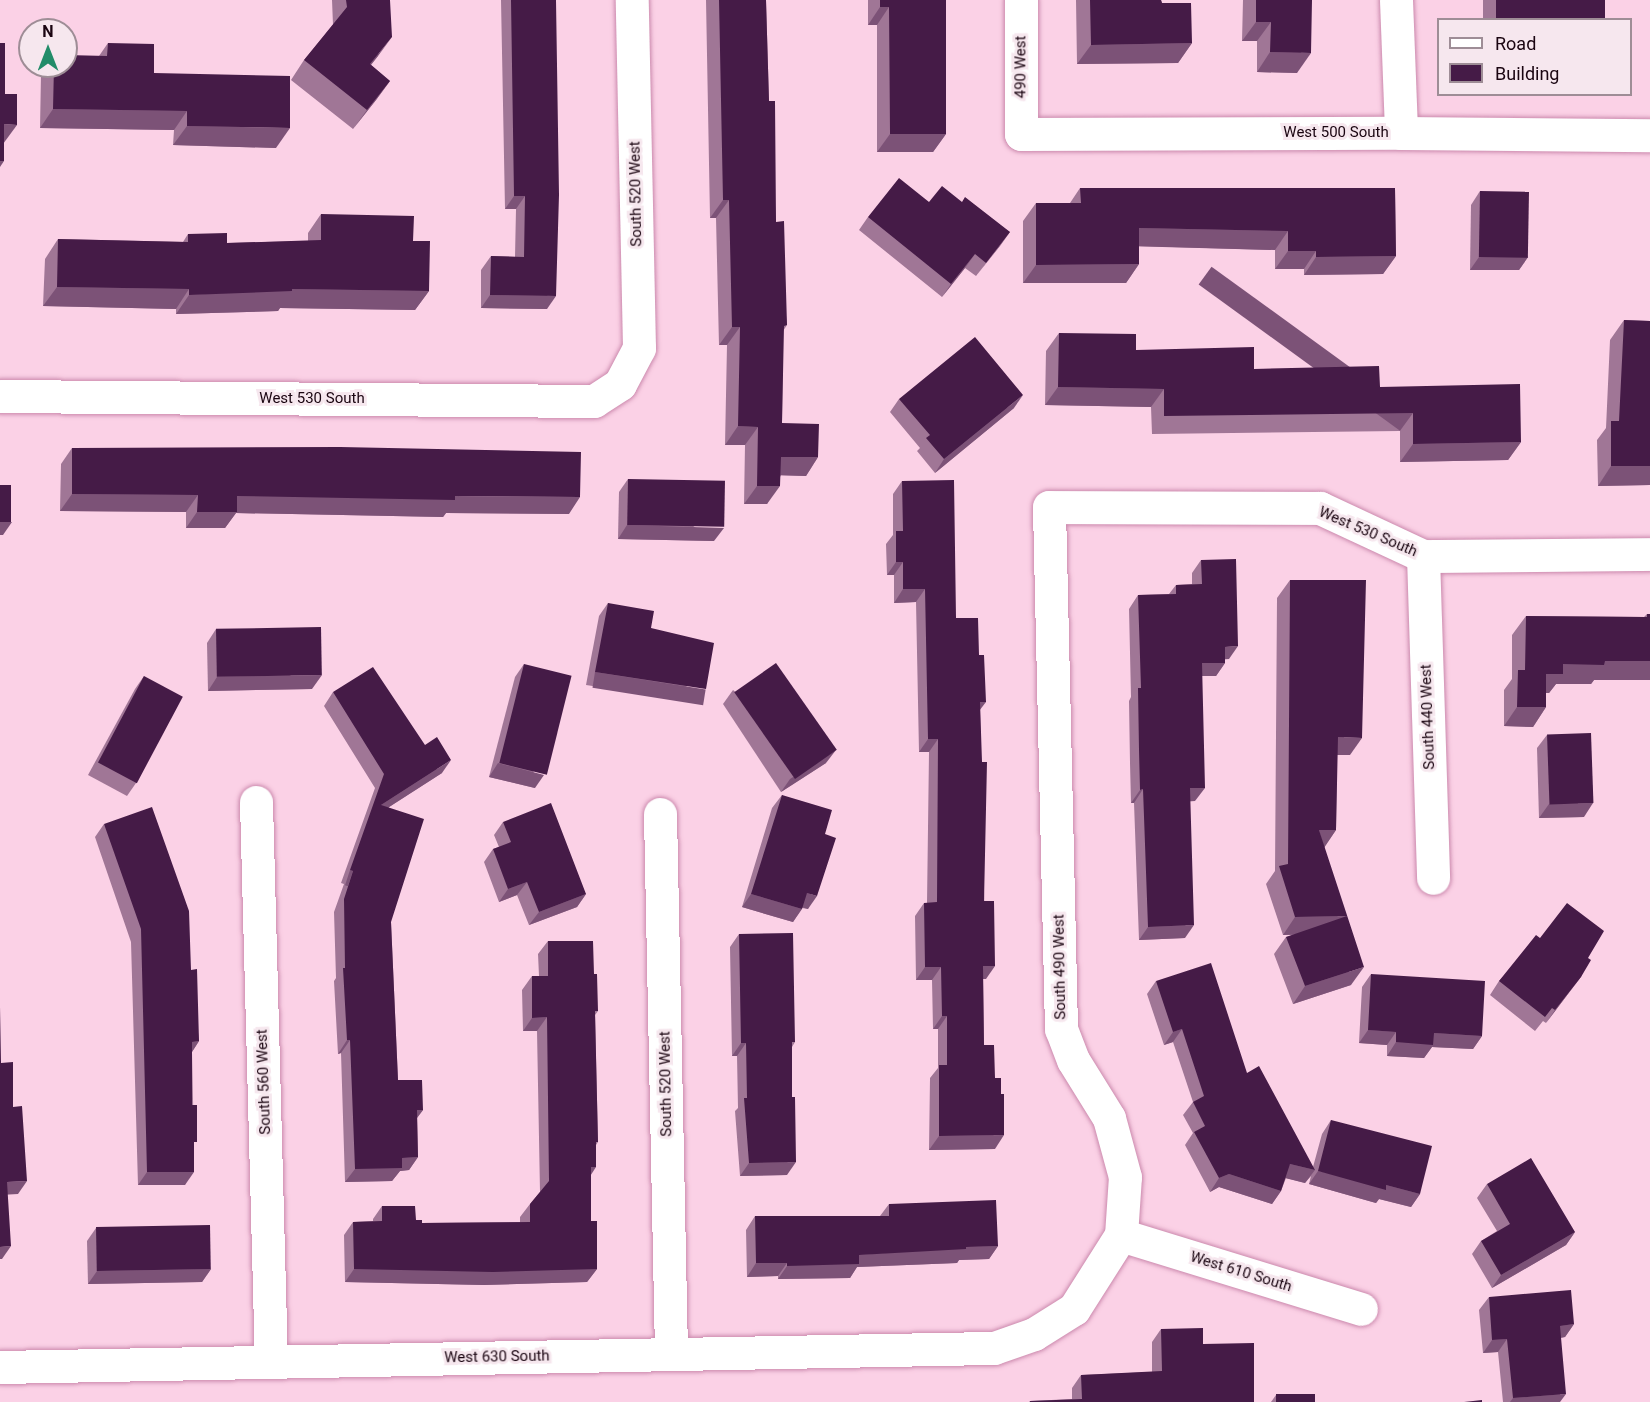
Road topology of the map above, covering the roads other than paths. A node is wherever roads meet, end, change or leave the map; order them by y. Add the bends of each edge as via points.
1 (632, 0) edge
2 (1021, 0) edge
3 (1396, 0) edge
4 (1401, 133) junction
5 (1021, 134) joint
6 (1650, 135) edge
7 (620, 384) joint
8 (0, 396) edge
9 (1049, 507) joint
10 (1650, 554) edge
11 (1423, 556) junction
12 (256, 802) dead end
13 (660, 814) dead end
14 (1433, 878) dead end
15 (1121, 1235) junction
16 (1361, 1309) dead end
17 (994, 1348) joint
18 (671, 1353) junction
19 (272, 1362) junction
20 (0, 1367) edge

1 - 7 street, South 520 West via 639,348
2 - 5 street, 490 West
3 - 4 street
4 - 5 street, West 500 South
4 - 6 street, West 500 South
7 - 8 street, West 530 South via 594,401
9 - 11 street, West 530 South via 1320,508
9 - 15 street, South 490 West via 1061,1029 1073,1060 1109,1118 1125,1177
10 - 11 street, West 530 South
11 - 14 street, South 440 West
12 - 19 street, South 560 West
13 - 18 street, South 520 West
15 - 16 street, West 610 South
15 - 17 street, South 490 West via 1074,1309 1034,1334
17 - 18 street, West 630 South
18 - 19 street, West 630 South
19 - 20 street, West 630 South

